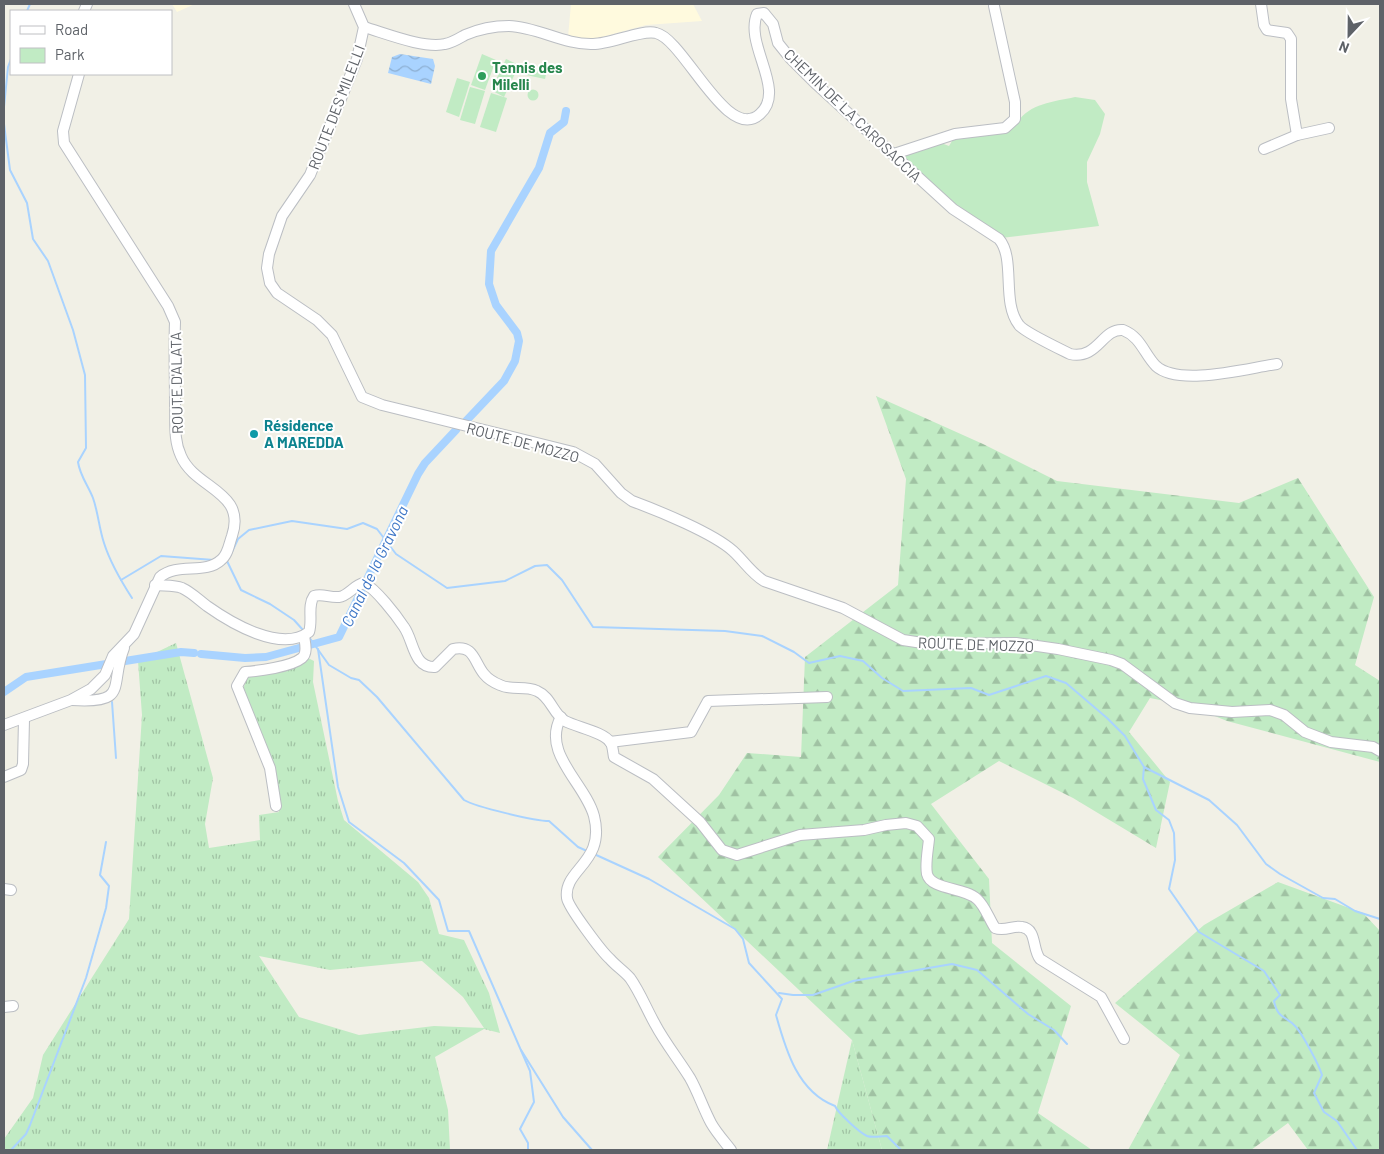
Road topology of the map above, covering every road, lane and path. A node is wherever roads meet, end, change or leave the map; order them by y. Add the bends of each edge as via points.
1 (354, 4) edge
2 (1260, 4) edge
3 (994, 6) dead end
4 (364, 27) junction
5 (79, 75) edge
6 (1329, 128) dead end
7 (1297, 135) junction
8 (1264, 149) dead end
9 (894, 154) junction
10 (1277, 364) dead end
11 (368, 400) joint
12 (155, 585) junction
13 (306, 634) junction
14 (126, 642) junction
15 (105, 675) junction
16 (118, 684) junction
17 (827, 697) dead end
18 (71, 700) junction
19 (560, 718) junction
20 (24, 719) junction
21 (4, 725) edge
22 (610, 742) junction
23 (1380, 751) edge
24 (4, 777) edge
25 (276, 806) dead end
26 (1124, 1039) dead end
27 (731, 1150) edge

1 - 4 street, ROUTE DES MILELLI
2 - 7 street via 1267,30 1287,34 1291,39 1292,99
3 - 9 street via 1015,102 1015,120 1005,128 955,134
4 - 9 street, CHEMIN DE LA CAROSACCIA via 430,45 452,42 481,29 507,26 524,27 585,44 655,32 675,47 728,111 748,120 760,115 767,105 771,89 755,38 754,21 760,12 768,16 778,43 790,58
4 - 11 street, ROUTE DES MILELLI via 357,59 323,147 310,175 282,216 267,268 270,283 277,292 317,320 332,335 358,392
5 - 12 street, ROUTE D'ALATA via 63,131 64,143 168,306 174,322 175,433 181,457 200,478 232,504 234,515 233,532 223,559 208,567 168,571
6 - 7 street
7 - 8 street
9 - 10 street, CHEMIN DE LA CAROSACCIA via 953,209 1004,245 1007,283 1016,320 1022,328 1077,356 1093,350 1115,331 1123,330 1138,340 1156,366 1174,376
11 - 23 street, ROUTE DE MOZZO via 555,447 585,458 632,501 720,542 734,552 752,574 764,581 843,608 903,640 928,644 1016,643 1058,649 1122,664 1175,703 1190,708 1232,712 1270,710 1284,715 1305,732 1331,742 1373,747
12 - 13 street via 184,589 209,608 263,636 289,639
12 - 14 street, ROUTE D'ALATA via 134,634
13 - 19 street via 312,621 310,605 314,596 337,598 364,583 374,589 405,628 419,661 424,665 435,667 453,649 467,649 485,675 507,688 538,691
13 - 25 street via 306,652 302,658 281,666 245,672 237,686 270,768
14 - 15 street via 113,656
14 - 16 street via 120,658
15 - 16 street
15 - 18 street via 91,689
16 - 18 street via 106,698
17 - 22 street via 708,701 691,732
18 - 20 street
19 - 22 street
19 - 27 street via 556,726 558,753 576,779 593,815 597,835 594,850 567,890 568,904 639,991 712,1124
20 - 21 street
20 - 24 street via 21,770
22 - 26 street via 614,757 653,779 729,854 738,855 800,835 864,830 886,824 917,826 929,839 927,874 931,882 964,890 977,898 995,928 1021,926 1029,929 1040,959 1101,997

